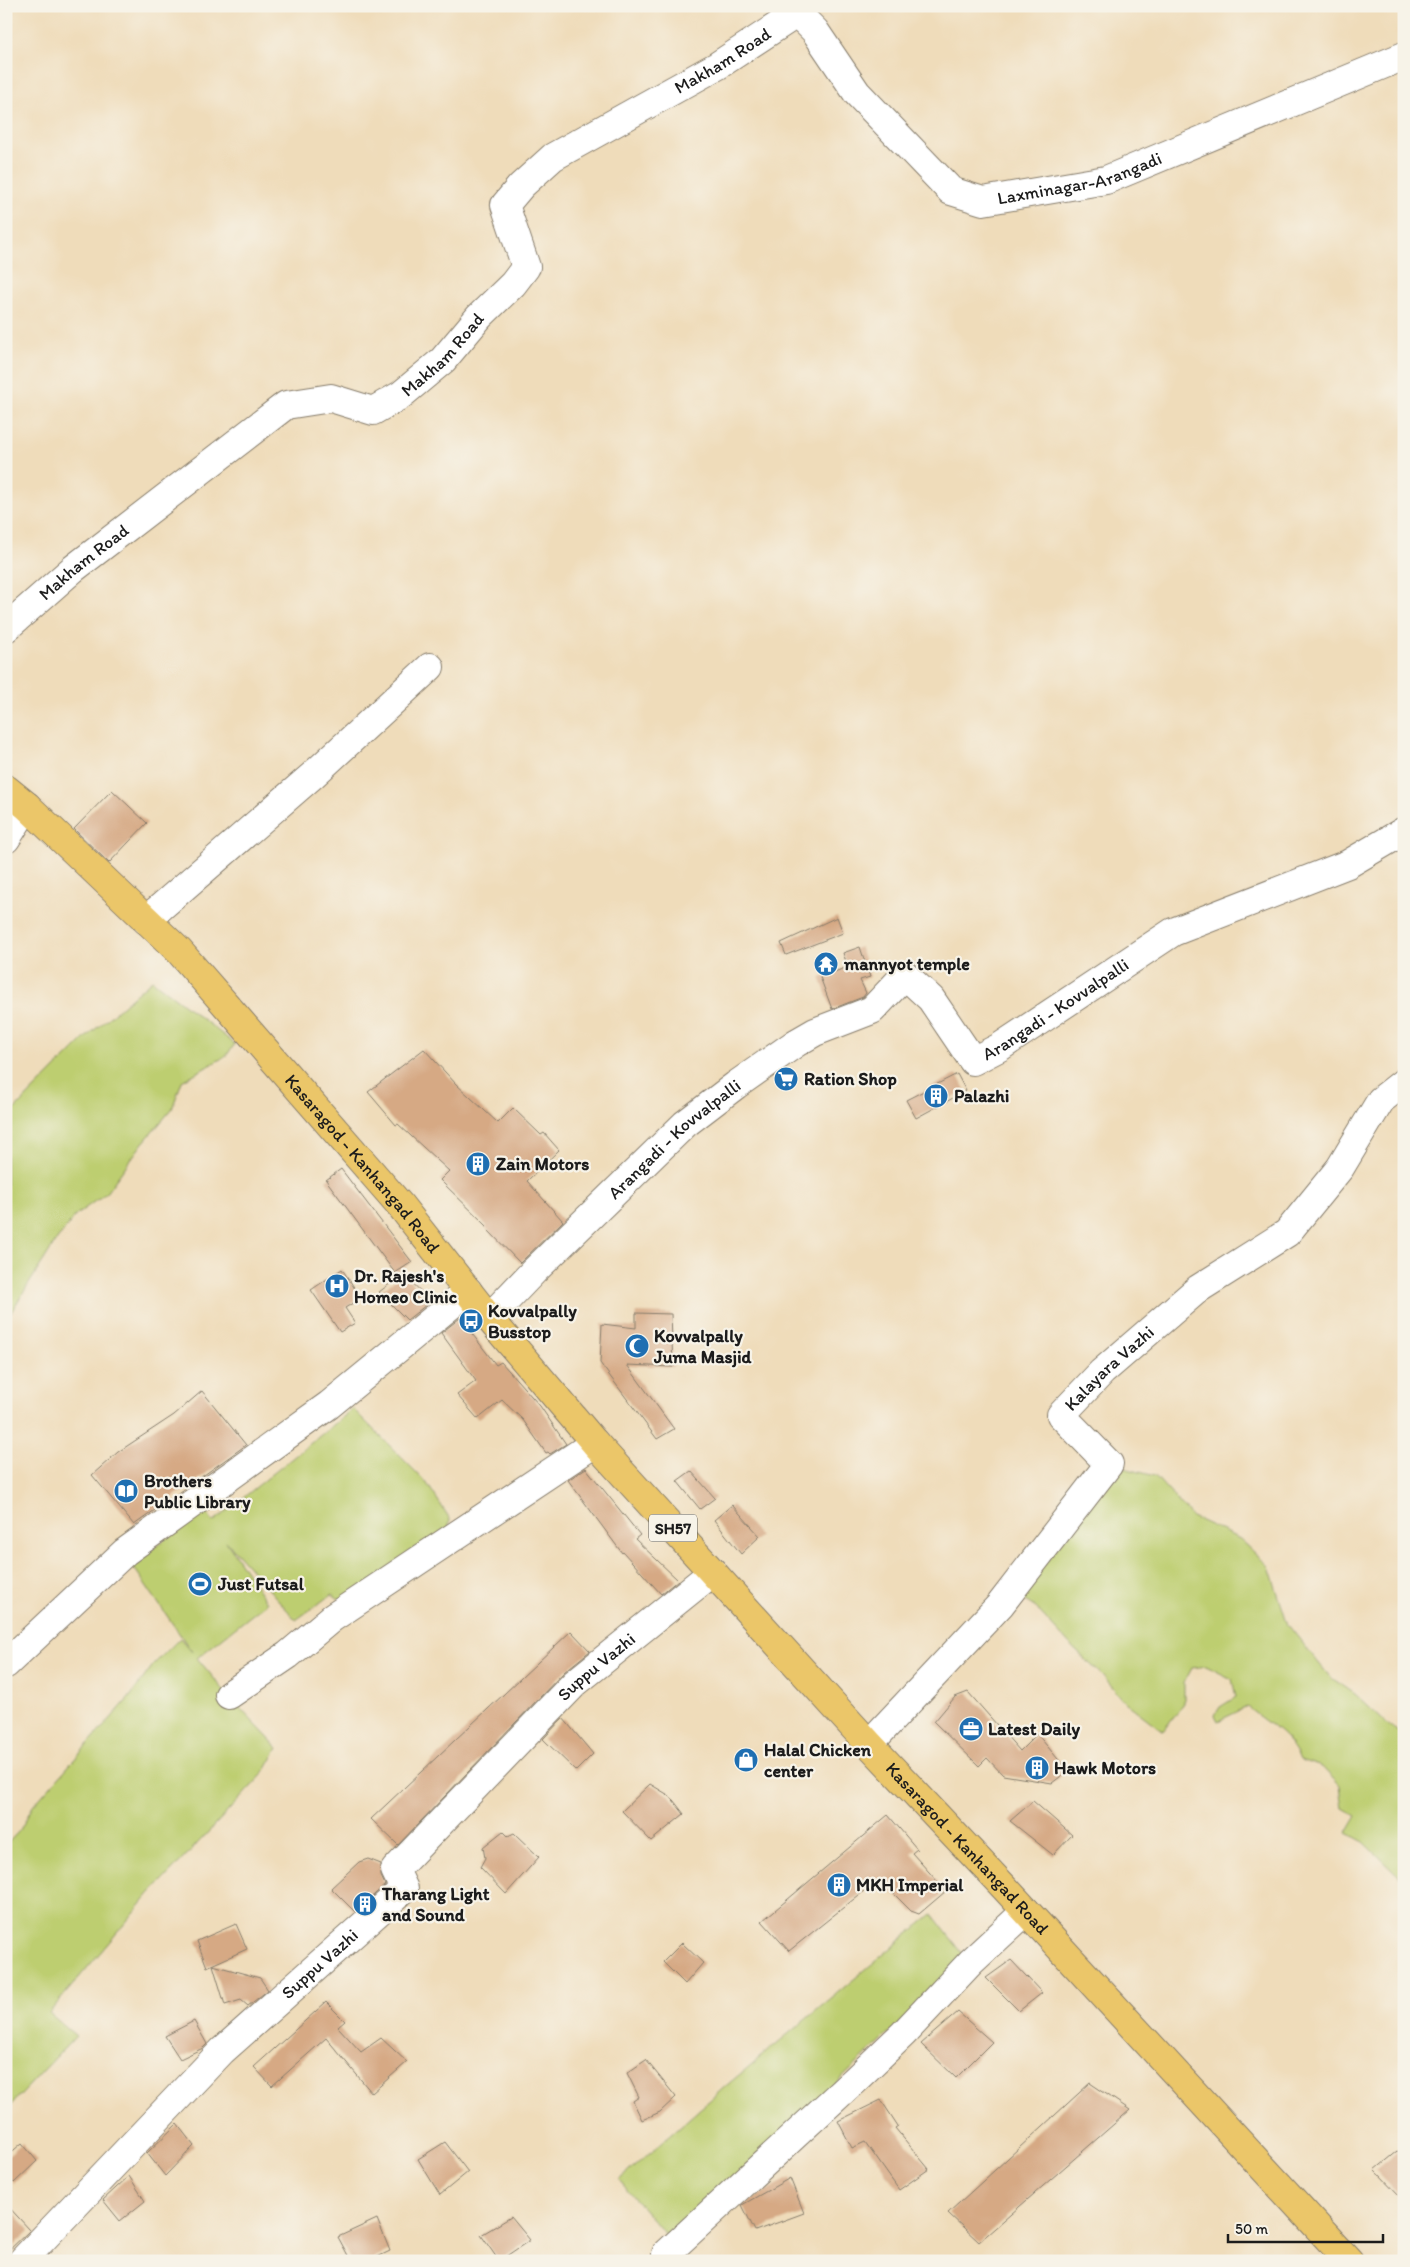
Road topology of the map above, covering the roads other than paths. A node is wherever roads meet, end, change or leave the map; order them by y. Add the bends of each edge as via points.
1 (793, 10) edge
2 (1404, 56) edge
3 (6, 628) edge
4 (430, 667) dead end
5 (16, 798) edge
6 (1404, 832) edge
7 (6, 839) edge
8 (146, 920) junction
9 (1404, 1082) edge
10 (468, 1291) junction
11 (489, 1318) junction
12 (595, 1443) junction
13 (713, 1572) junction
14 (6, 1664) edge
15 (228, 1695) dead end
16 (869, 1744) junction
17 (1026, 1911) junction
18 (666, 2254) dead end
19 (22, 2261) edge
20 (1349, 2261) edge

1 - 2 street, Laxminagar-Arangadi via 815,31 857,93 952,191 983,201 1106,180
1 - 3 street, Makham Road via 717,66 553,156 521,186 505,205 526,267 478,317 443,360 401,395 373,411 330,398 286,406 73,569
4 - 8 street via 313,775
5 - 7 street
5 - 8 main road, Kasaragod - Kanhangad Road / SH57
6 - 11 street, Arangadi - Kovvalpalli via 1348,864 1173,932 1000,1047 973,1061 931,999 905,975 872,1010 815,1032 796,1043 685,1124
8 - 10 main road, Kasaragod - Kanhangad Road / SH57 via 179,951 400,1205
9 - 16 street, Kalayara Vazhi via 1381,1100 1340,1168 1287,1233 1198,1288 1102,1372 1061,1415 1109,1464 1000,1605
10 - 11 main road, Kasaragod - Kanhangad Road / SH57
10 - 14 street via 329,1406 125,1552
11 - 12 main road, Kasaragod - Kanhangad Road / SH57
12 - 13 main road, Kasaragod - Kanhangad Road / SH57
12 - 15 street via 332,1618 288,1655
13 - 16 main road, Kasaragod - Kanhangad Road / SH57
13 - 19 street, Suppu Vazhi via 575,1683 395,1870 404,1888 222,2051
16 - 17 main road, Kasaragod - Kanhangad Road / SH57
17 - 18 street via 857,2078
17 - 20 main road, Kasaragod - Kanhangad Road / SH57

